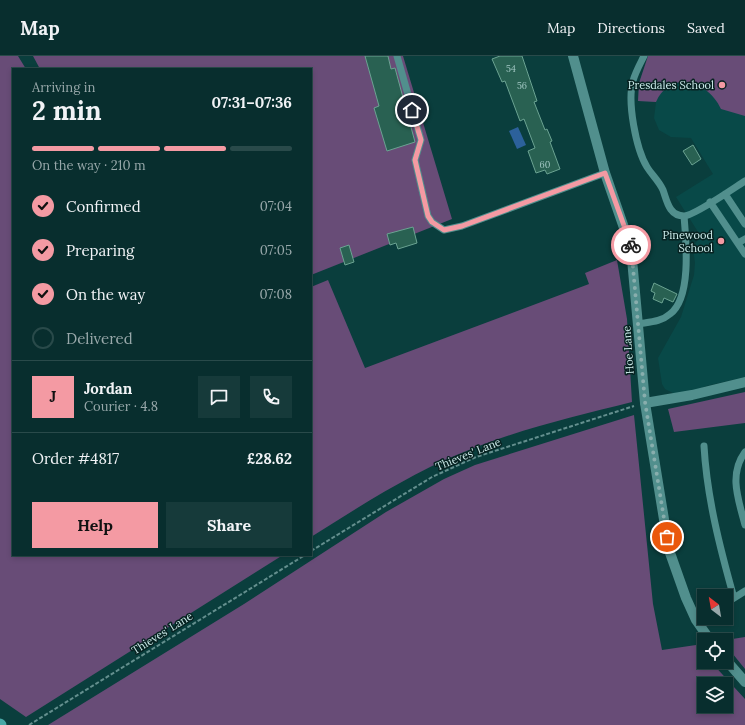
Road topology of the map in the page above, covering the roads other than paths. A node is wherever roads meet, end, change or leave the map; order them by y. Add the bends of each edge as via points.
1 (397, 56) edge
2 (573, 56) edge
3 (644, 56) edge
4 (605, 173) junction
5 (745, 182) edge
6 (725, 194) junction
7 (710, 202) junction
8 (684, 216) junction
9 (745, 224) edge
10 (745, 239) edge
11 (738, 243) junction
12 (745, 254) edge
13 (638, 324) junction
14 (745, 382) edge
15 (645, 402) junction
16 (704, 446) dead end
17 (745, 452) edge
18 (745, 526) edge
19 (745, 592) edge
20 (734, 598) joint
21 (697, 613) edge
22 (733, 668) edge
23 (745, 682) edge

1 - 4 lane via 421,140 415,160 428,216 439,228 452,229 462,226
2 - 4 street, Hoe Lane
3 - 8 lane via 633,82 632,112 639,144 647,167 663,191 666,204 674,213
4 - 13 street, Hoe Lane via 632,248
5 - 6 lane
6 - 7 lane
6 - 9 lane
7 - 8 lane
7 - 11 lane
8 - 13 lane via 687,263 680,300 671,314 657,322
10 - 11 lane
11 - 12 lane
13 - 15 street, Hoe Lane
14 - 15 street via 692,395
15 - 21 street, Hoe Lane via 669,550 686,598
16 - 20 lane via 710,498
17 - 18 lane via 734,480
19 - 20 lane
22 - 23 street

